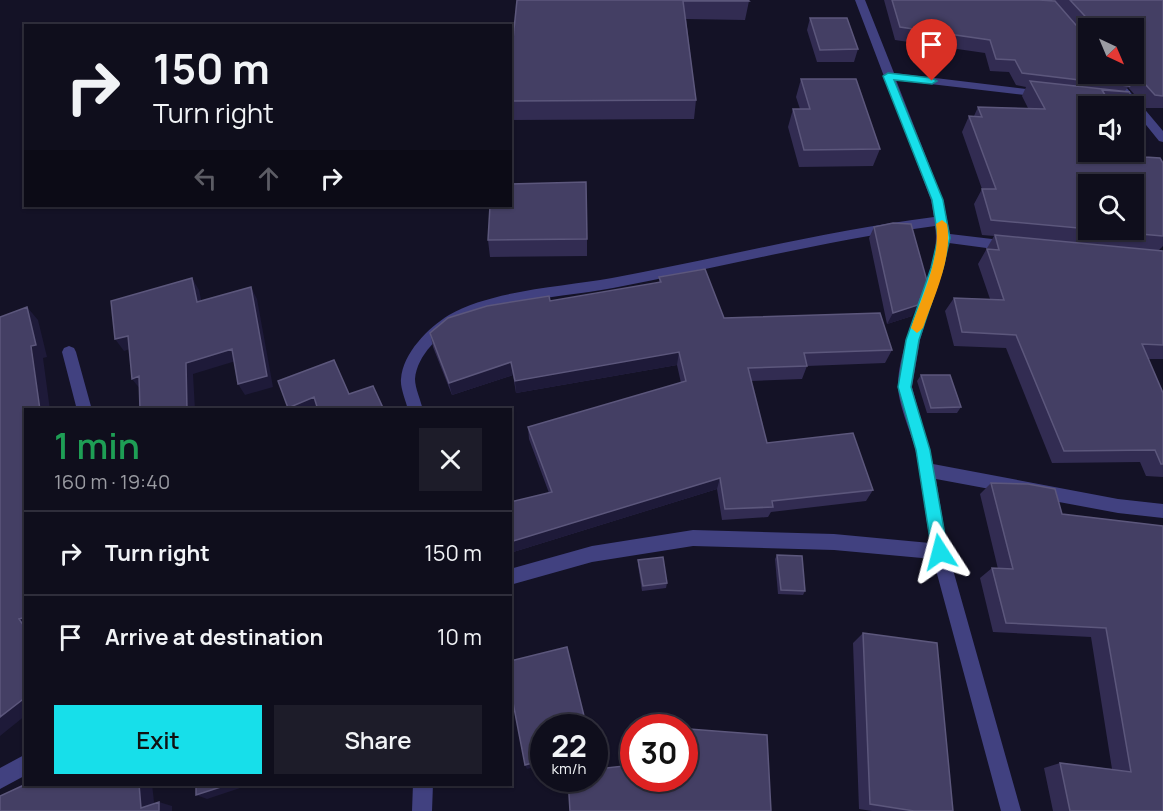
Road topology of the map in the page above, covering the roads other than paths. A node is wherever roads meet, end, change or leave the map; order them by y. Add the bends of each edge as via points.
1 (860, 0) edge
2 (888, 76) junction
3 (1118, 84) edge
4 (1052, 95) edge
5 (1127, 96) edge
6 (1144, 114) edge
7 (1144, 115) edge
8 (1163, 116) edge
9 (1163, 138) edge
10 (941, 220) junction
11 (944, 238) junction
12 (1026, 248) edge
13 (69, 352) dead end
14 (85, 408) edge
15 (415, 408) edge
16 (927, 470) junction
17 (1163, 511) edge
18 (940, 552) junction
19 (512, 577) edge
20 (24, 765) edge
21 (0, 779) edge
22 (423, 786) edge
23 (422, 811) edge
24 (1011, 811) edge

1 - 2 street
2 - 4 street
2 - 10 street via 937,200
3 - 5 street
6 - 8 street
7 - 9 street
10 - 11 street
10 - 15 street via 870,230 489,304 454,320 417,352 408,379
11 - 12 street
11 - 16 street via 913,340 905,387
13 - 14 street
16 - 17 street
16 - 18 street
18 - 19 street via 834,542 693,538 592,554
18 - 24 street
20 - 21 street
22 - 23 street

